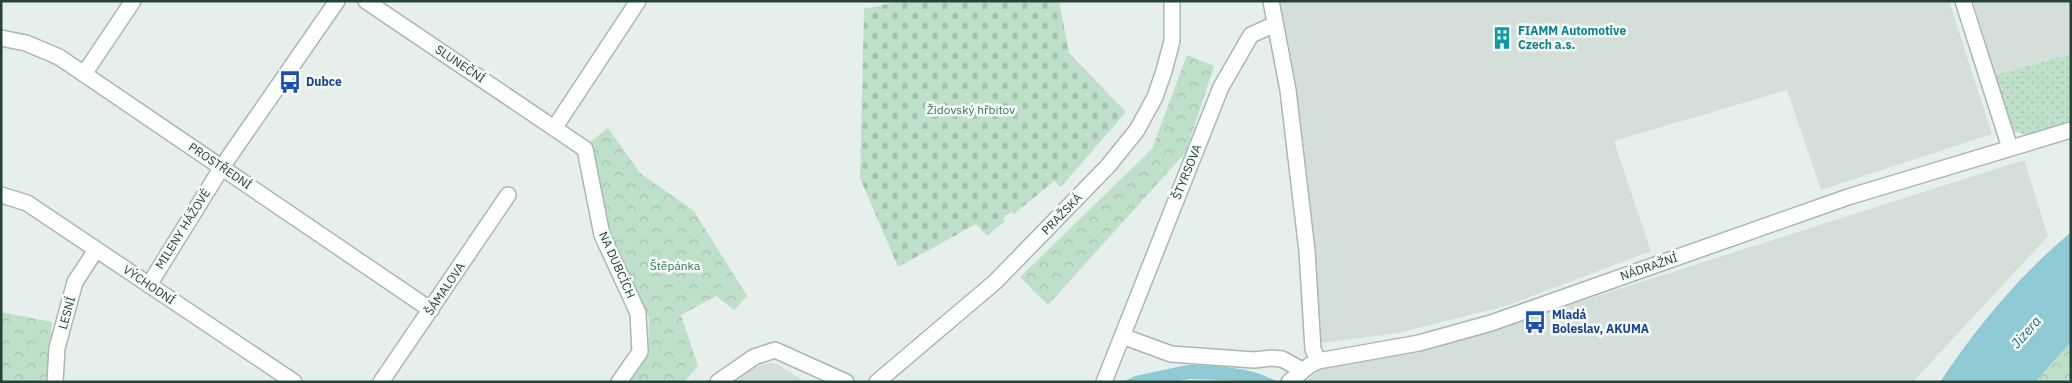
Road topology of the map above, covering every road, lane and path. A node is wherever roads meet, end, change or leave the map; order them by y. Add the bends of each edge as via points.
1 (133, 1) edge
2 (337, 1) edge
3 (366, 1) edge
4 (638, 1) edge
5 (1172, 1) edge
6 (1271, 1) edge
7 (1964, 1) edge
8 (1275, 24) junction
9 (1, 38) edge
10 (84, 74) junction
11 (554, 127) junction
12 (2071, 130) edge
13 (2010, 148) junction
14 (222, 167) junction
15 (1, 195) edge
16 (508, 195) dead end
17 (96, 250) junction
18 (149, 285) junction
19 (430, 310) junction
20 (1122, 336) junction
21 (1318, 361) junction
22 (1302, 370) junction
23 (55, 382) edge
24 (294, 382) edge
25 (381, 382) edge
26 (619, 382) edge
27 (718, 382) edge
28 (846, 382) edge
29 (877, 382) edge
30 (1104, 382) edge
31 (1289, 382) edge

1 - 10 street
2 - 14 street, MILENY HÁŽOVÉ
3 - 11 street, SLUNEČNÍ
4 - 11 street
5 - 29 street, PRAŽSKÁ via 1172,40 1164,71 1155,97 1137,130 1108,166 995,282
6 - 8 street
7 - 13 street
8 - 20 street, ŠTYRSOVA via 1251,35 1221,87
8 - 21 street via 1288,90 1307,251 1313,349
9 - 10 street, PROSTŘEDNÍ via 26,43 59,57
10 - 14 street, PROSTŘEDNÍ
11 - 26 street, NA DUBCÍCH via 585,149 602,235 638,313 640,352
12 - 13 street, NÁDRAŽNÍ
13 - 21 street, NÁDRAŽNÍ via 1848,197 1491,323 1418,343
14 - 18 street, MILENY HÁŽOVÉ
14 - 19 street, PROSTŘEDNÍ
15 - 17 street, VÝCHODNÍ via 27,203
16 - 19 street, ŠÁMALOVA
17 - 18 street, VÝCHODNÍ
17 - 23 street, LESNÍ via 75,282 57,348
18 - 24 street, VÝCHODNÍ
19 - 25 street, ŠÁMALOVA
20 - 22 street via 1171,354 1282,359
20 - 30 street, ŠTYRSOVA
21 - 22 street, NÁDRAŽNÍ
22 - 31 street, NÁDRAŽNÍ
27 - 28 street via 754,358 775,350

